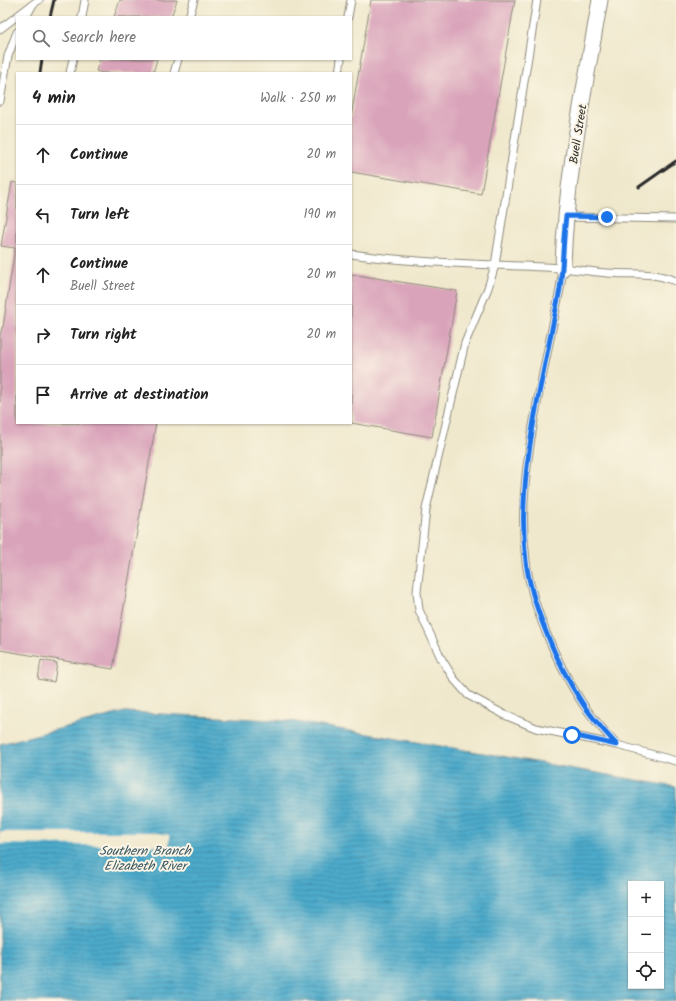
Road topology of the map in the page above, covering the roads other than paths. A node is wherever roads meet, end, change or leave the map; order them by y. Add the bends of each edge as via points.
1 (85, 0) edge
2 (194, 0) edge
3 (351, 0) edge
4 (537, 0) edge
5 (600, 0) edge
6 (36, 2) edge
7 (17, 16) edge
8 (27, 16) edge
9 (82, 16) edge
10 (190, 16) edge
11 (348, 16) edge
12 (16, 17) edge
13 (0, 29) edge
14 (16, 35) edge
15 (73, 60) edge
16 (178, 60) edge
17 (342, 60) edge
18 (70, 72) edge
19 (174, 72) edge
20 (339, 72) edge
21 (0, 101) edge
22 (566, 216) junction
23 (676, 219) edge
24 (352, 254) edge
25 (495, 265) junction
26 (563, 268) junction
27 (676, 280) edge
28 (617, 745) junction
29 (676, 761) edge

1 - 9 lane
2 - 10 lane
3 - 11 lane
4 - 25 lane
5 - 22 street, Buell Street
6 - 7 lane
6 - 8 lane
12 - 13 lane
14 - 21 lane via 8,56
15 - 18 lane
16 - 19 lane
17 - 20 lane
22 - 23 lane
22 - 26 street, Buell Street
24 - 25 lane
25 - 26 lane
25 - 28 lane via 464,343 428,501 417,592 419,610 441,658 468,695 536,728
26 - 27 lane via 662,275
26 - 28 lane via 530,442 524,491 526,561 535,602 563,670 580,700
28 - 29 lane

